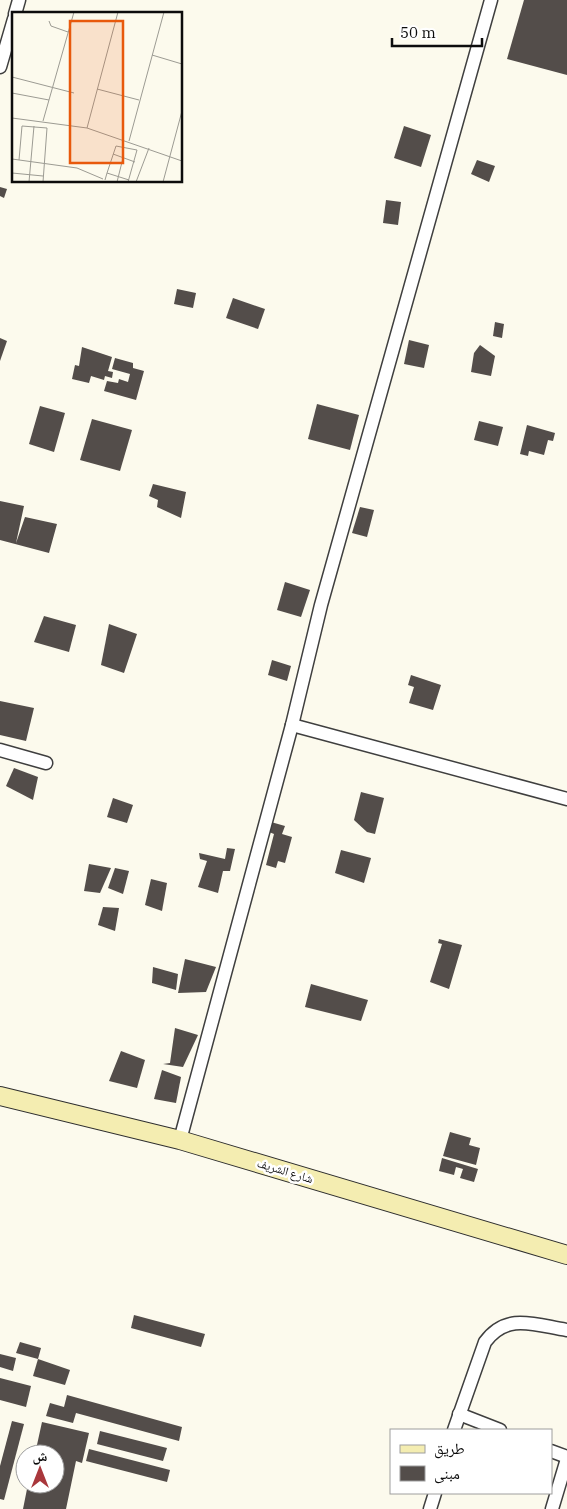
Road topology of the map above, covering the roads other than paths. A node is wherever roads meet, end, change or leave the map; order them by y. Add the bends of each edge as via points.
1 (491, 0) edge
2 (12, 26) edge
3 (0, 67) edge
4 (292, 725) junction
5 (0, 750) edge
6 (46, 763) dead end
7 (567, 799) edge
8 (0, 1096) edge
9 (180, 1140) junction
10 (567, 1255) edge
11 (567, 1330) edge
12 (459, 1414) junction
13 (454, 1429) edge
14 (497, 1429) edge
15 (552, 1451) edge
16 (567, 1458) edge
17 (435, 1494) edge
18 (430, 1509) edge
19 (552, 1509) edge

1 - 4 street via 321,605
2 - 3 street
4 - 7 street
4 - 9 street
5 - 6 street
8 - 9 main road, شارع الشريف
9 - 10 main road, شارع الشريف
11 - 12 street via 518,1323 504,1325 492,1332 485,1342
12 - 13 street
12 - 14 street
15 - 16 street
16 - 19 street
17 - 18 street

